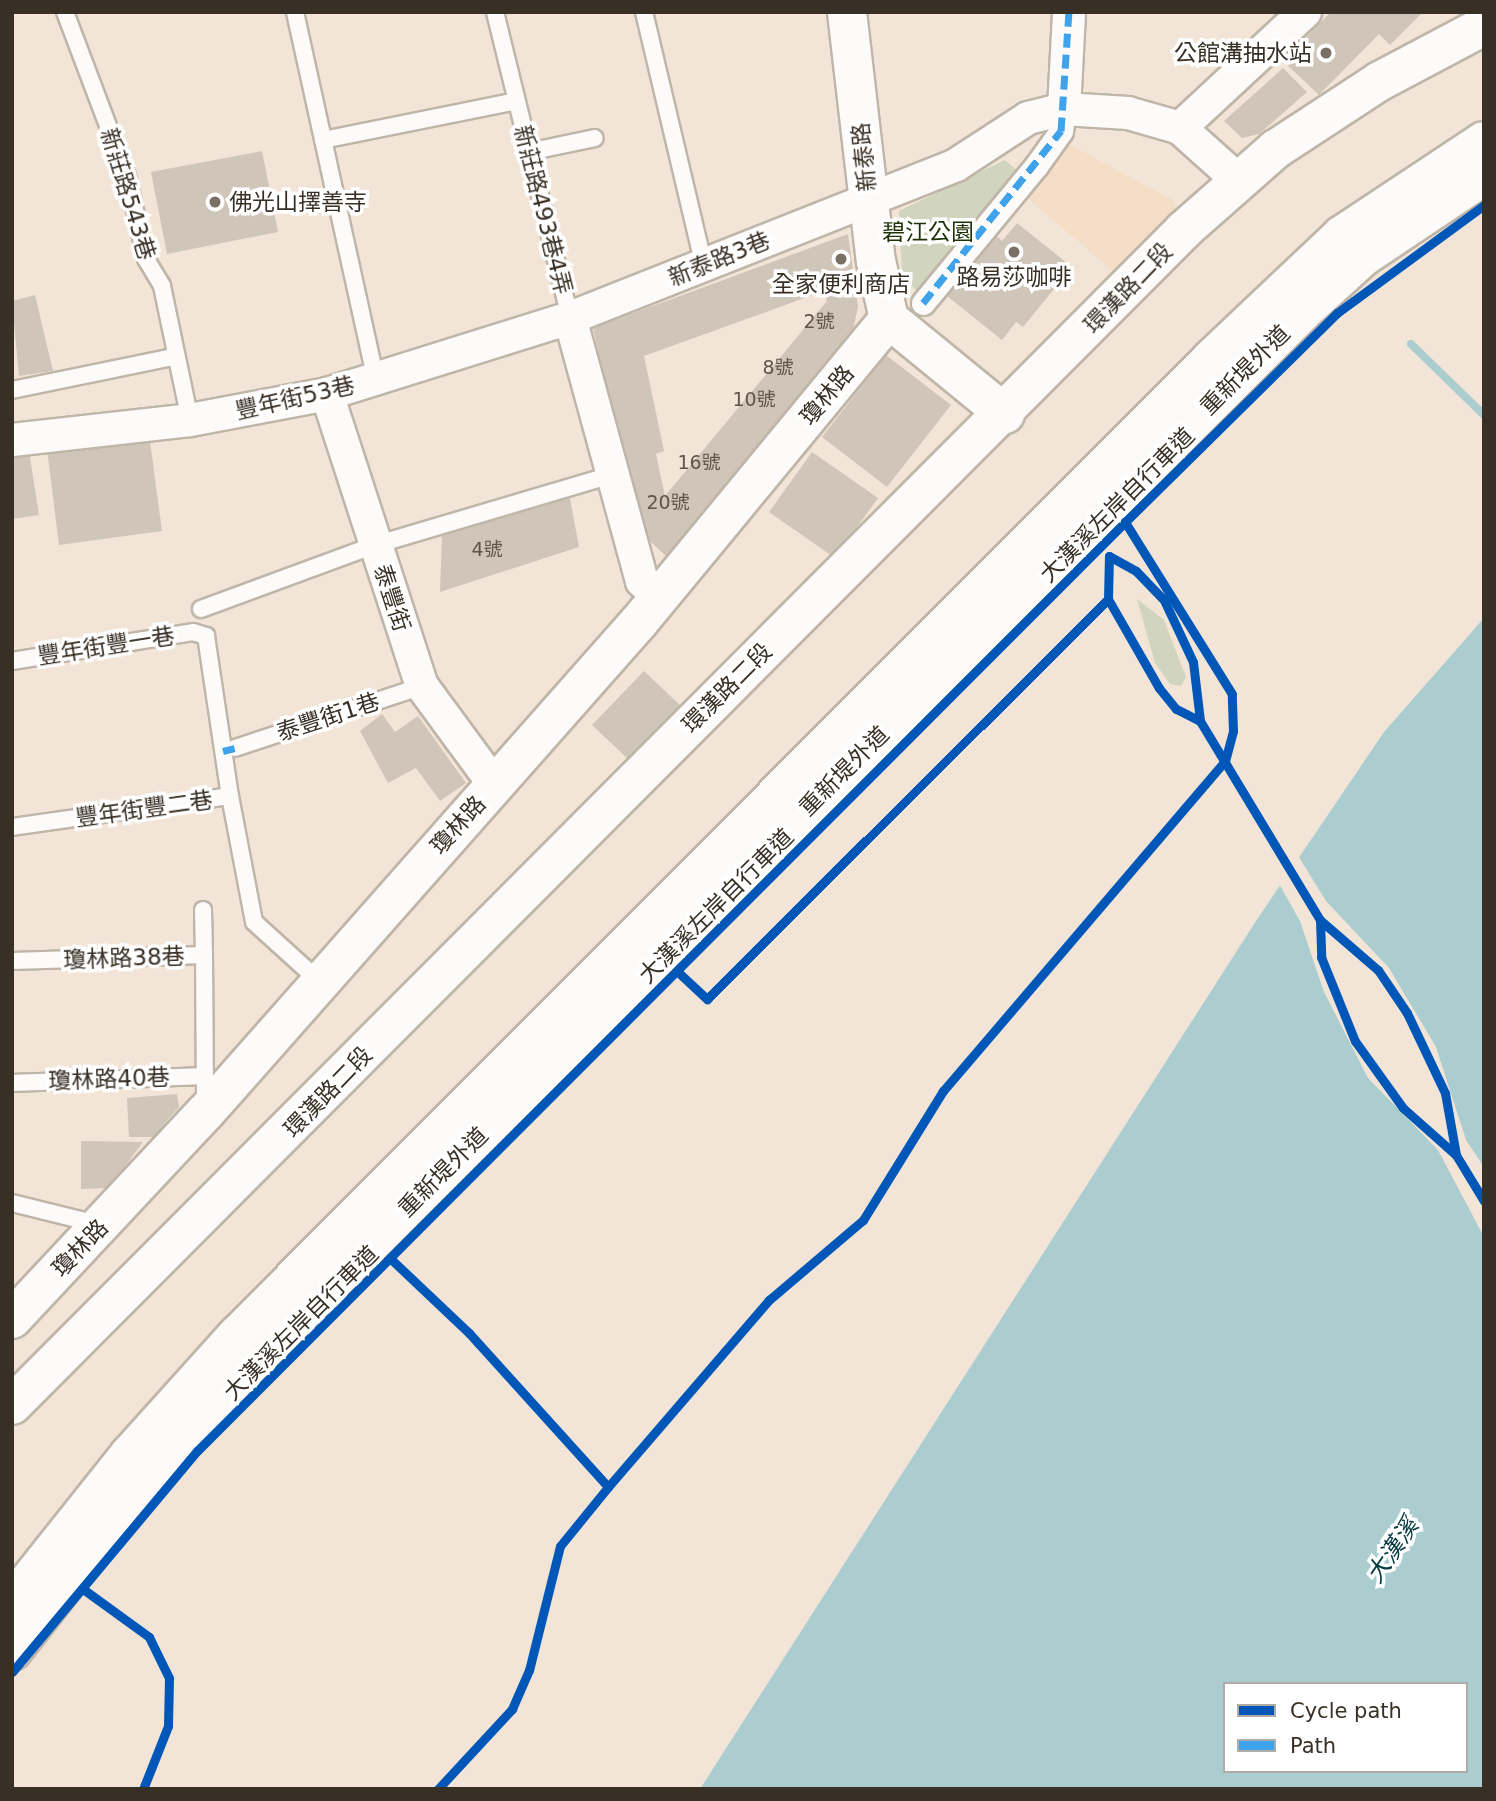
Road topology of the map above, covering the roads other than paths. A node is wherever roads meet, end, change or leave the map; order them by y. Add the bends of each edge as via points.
1 (65, 12) edge
2 (295, 12) edge
3 (495, 12) edge
4 (644, 12) edge
5 (847, 12) edge
6 (1069, 12) edge
7 (1306, 12) edge
8 (1484, 26) edge
9 (516, 101) junction
10 (1064, 108) junction
11 (1180, 128) junction
12 (595, 138) dead end
13 (323, 140) junction
14 (1484, 141) edge
15 (528, 152) junction
16 (1484, 176) edge
17 (1239, 181) junction
18 (869, 199) junction
19 (704, 265) junction
20 (923, 303) dead end
21 (570, 318) junction
22 (889, 319) junction
23 (177, 356) junction
24 (376, 379) junction
25 (12, 390) edge
26 (327, 394) junction
27 (1005, 414) junction
28 (190, 420) junction
29 (12, 440) edge
30 (614, 474) junction
31 (375, 545) junction
32 (659, 597) junction
33 (201, 609) dead end
34 (12, 661) edge
35 (422, 687) junction
36 (234, 748) dead end
37 (494, 784) junction
38 (230, 796) junction
39 (12, 827) edge
40 (203, 910) dead end
41 (204, 955) junction
42 (12, 961) edge
43 (318, 980) junction
44 (205, 1076) junction
45 (12, 1083) edge
46 (205, 1114) junction
47 (12, 1203) edge
48 (102, 1225) junction
49 (12, 1319) edge
50 (12, 1405) edge
51 (12, 1602) edge
52 (12, 1651) edge

1 - 23 lane, 新莊路543巷 via 128,179
2 - 13 lane
3 - 9 lane, 新莊路493巷4弄
4 - 19 lane
5 - 18 street, 新泰路
6 - 10 street
7 - 11 street
8 - 17 street, 環漢路二段 via 1380,81 1276,149
9 - 13 lane, 新莊路493巷4弄
9 - 15 lane, 新莊路493巷4弄
10 - 11 street, 新泰路3巷 via 1128,113
10 - 18 street, 新泰路3巷 via 1028,118 956,165
10 - 20 street via 1061,131 1036,166
11 - 17 street
12 - 15 lane
13 - 24 lane
14 - 51 street, 重新堤外道 via 1342,235 1211,359 237,1335 129,1455
15 - 21 lane, 新莊路493巷4弄
16 - 52 street, 重新堤外道 via 1363,257 1308,307 288,1327 168,1452
17 - 27 street, 環漢路二段
18 - 19 street, 新泰路3巷
18 - 22 street, 新泰路
19 - 21 street, 新泰路3巷
21 - 24 street, 豐年街53巷
21 - 30 street
22 - 27 street
22 - 32 street, 瓊林路
23 - 25 lane
23 - 28 lane, 新莊路543巷
24 - 26 street, 豐年街53巷
26 - 28 street, 豐年街53巷
26 - 31 street, 泰豐街
27 - 50 street, 環漢路二段
28 - 29 street, 豐年街53巷
30 - 31 lane
30 - 32 street via 642,581
31 - 33 lane
31 - 35 street, 泰豐街
32 - 37 street, 瓊林路
34 - 38 lane, 豐年街豐一巷 via 193,632 206,636
35 - 36 lane, 泰豐街1巷
35 - 37 street, 泰豐街
37 - 43 street, 瓊林路
38 - 39 lane, 豐年街豐二巷
38 - 43 lane, 豐年街豐二巷 via 254,922
40 - 41 lane
41 - 42 lane, 瓊林路38巷
41 - 44 lane, 瓊林路38巷
43 - 46 street, 瓊林路
44 - 45 lane, 瓊林路40巷
44 - 46 lane, 瓊林路38巷
46 - 48 street, 瓊林路
47 - 48 lane
48 - 49 street, 瓊林路

